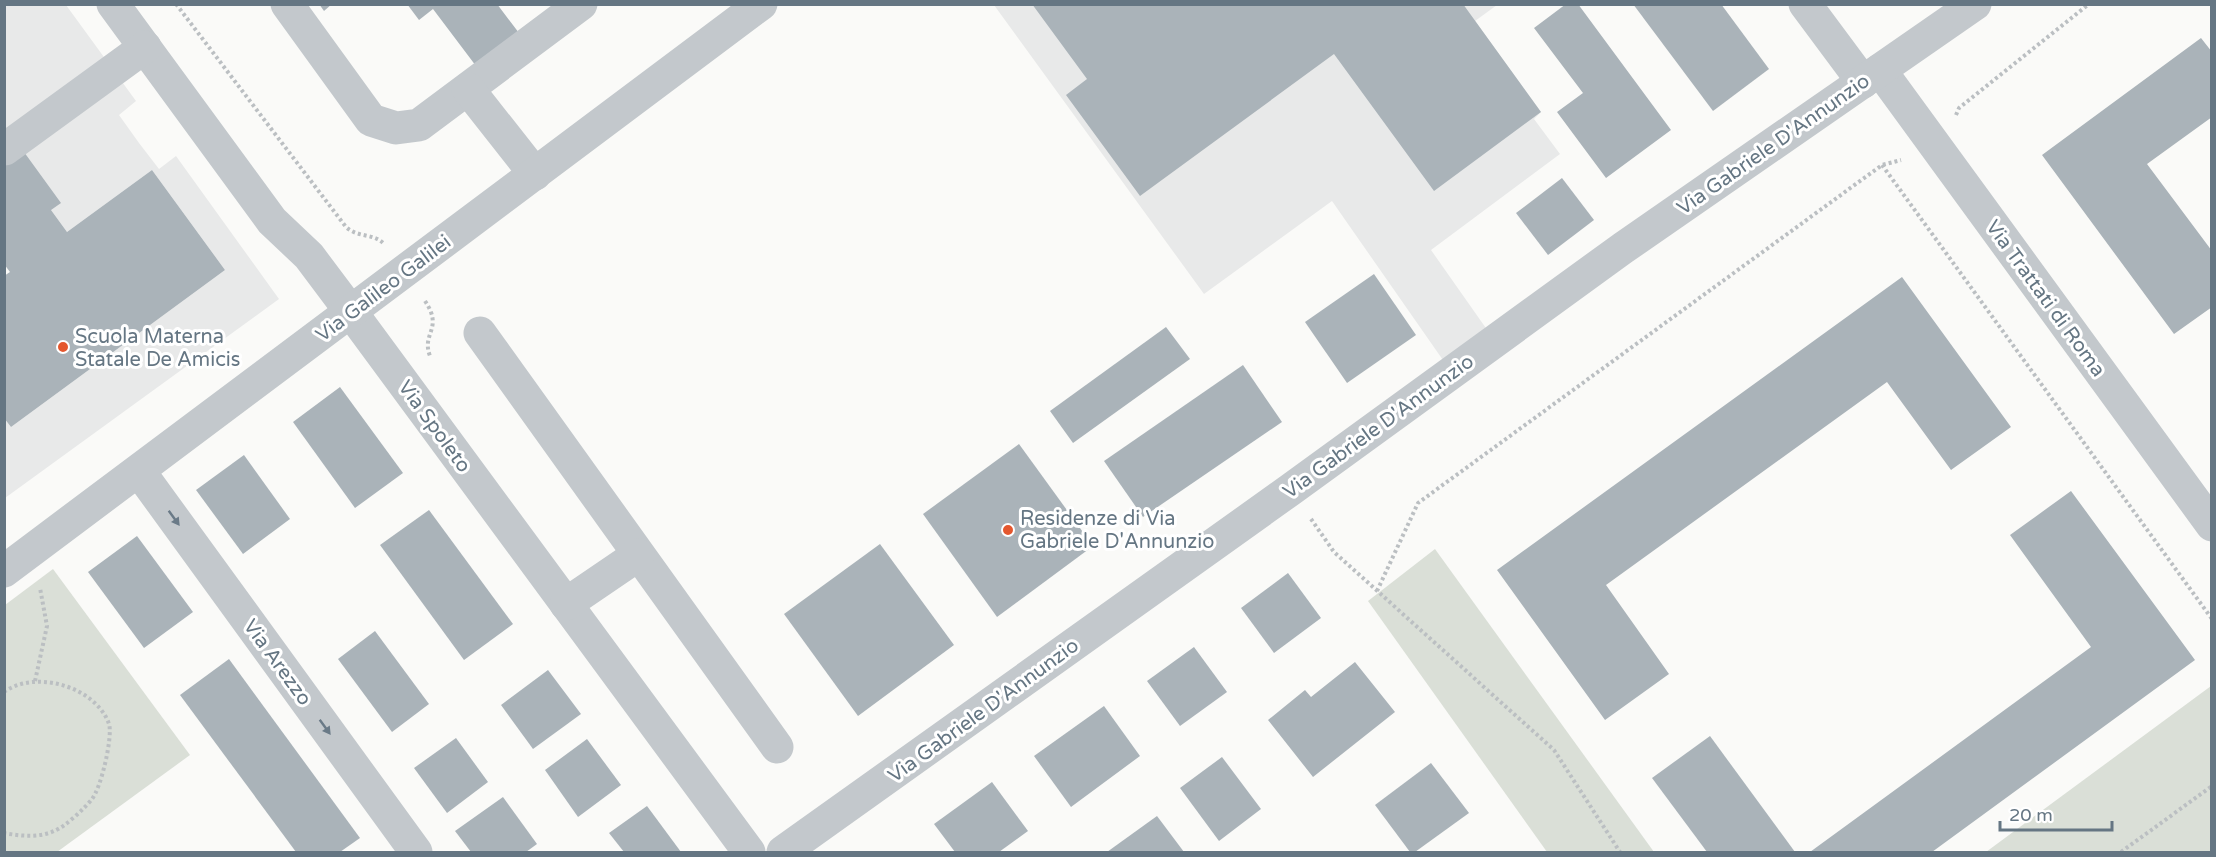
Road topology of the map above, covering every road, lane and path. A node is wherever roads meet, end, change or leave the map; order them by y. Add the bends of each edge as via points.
1 (113, 4) edge
2 (176, 4) edge
3 (287, 4) edge
4 (580, 4) edge
5 (761, 4) edge
6 (1805, 4) edge
7 (1976, 4) edge
8 (2089, 4) edge
9 (145, 48) junction
10 (1871, 76) junction
11 (468, 89) junction
12 (1935, 146) junction
13 (5, 149) edge
14 (1882, 165) junction
15 (535, 174) junction
16 (405, 271) junction
17 (351, 312) junction
18 (480, 333) dead end
19 (434, 362) dead end
20 (139, 471) junction
21 (1290, 490) junction
22 (2211, 525) edge
23 (638, 555) junction
24 (14, 564) edge
25 (1377, 591) junction
26 (566, 604) junction
27 (2211, 619) edge
28 (35, 681) junction
29 (4, 692) edge
30 (777, 747) dead end
31 (2211, 786) edge
32 (4, 833) edge
33 (416, 852) edge
34 (749, 852) edge
35 (783, 852) edge
36 (1620, 852) edge
37 (2121, 852) edge

1 - 9 street, Via Spoleto
2 - 16 path via 346,227 352,233 377,237
3 - 11 street via 371,120 396,128 420,125
4 - 11 street
5 - 15 street, Via Galileo Galilei
6 - 10 street, Via Trattati di Roma
7 - 10 street, Via Gabriele D'Annunzio
8 - 12 path via 1959,108 1945,139
9 - 13 street
9 - 17 street, Via Spoleto via 272,221 309,256
10 - 12 street, Via Trattati di Roma
10 - 21 street, Via Gabriele D'Annunzio via 1623,248
11 - 15 street
12 - 14 path via 1924,154
12 - 22 street, Via Trattati di Roma
14 - 25 path via 1418,503
14 - 27 path
15 - 16 street, Via Galileo Galilei
16 - 17 street, Via Galileo Galilei
16 - 19 path via 434,316 427,343
17 - 20 street, Via Galileo Galilei
17 - 26 street, Via Spoleto
18 - 23 street
20 - 24 street, Via Galileo Galilei
20 -> 33 street, Via Arezzo
21 - 25 path via 1334,552
21 - 35 street, Via Gabriele D'Annunzio
23 - 26 street
23 - 30 street
24 - 28 path via 38,580 47,626
25 - 36 path via 1554,750
26 - 34 street, Via Spoleto
28 - 29 path
28 - 32 path via 64,684 94,702 109,725 109,752 94,797 54,831 26,837
31 - 37 path

